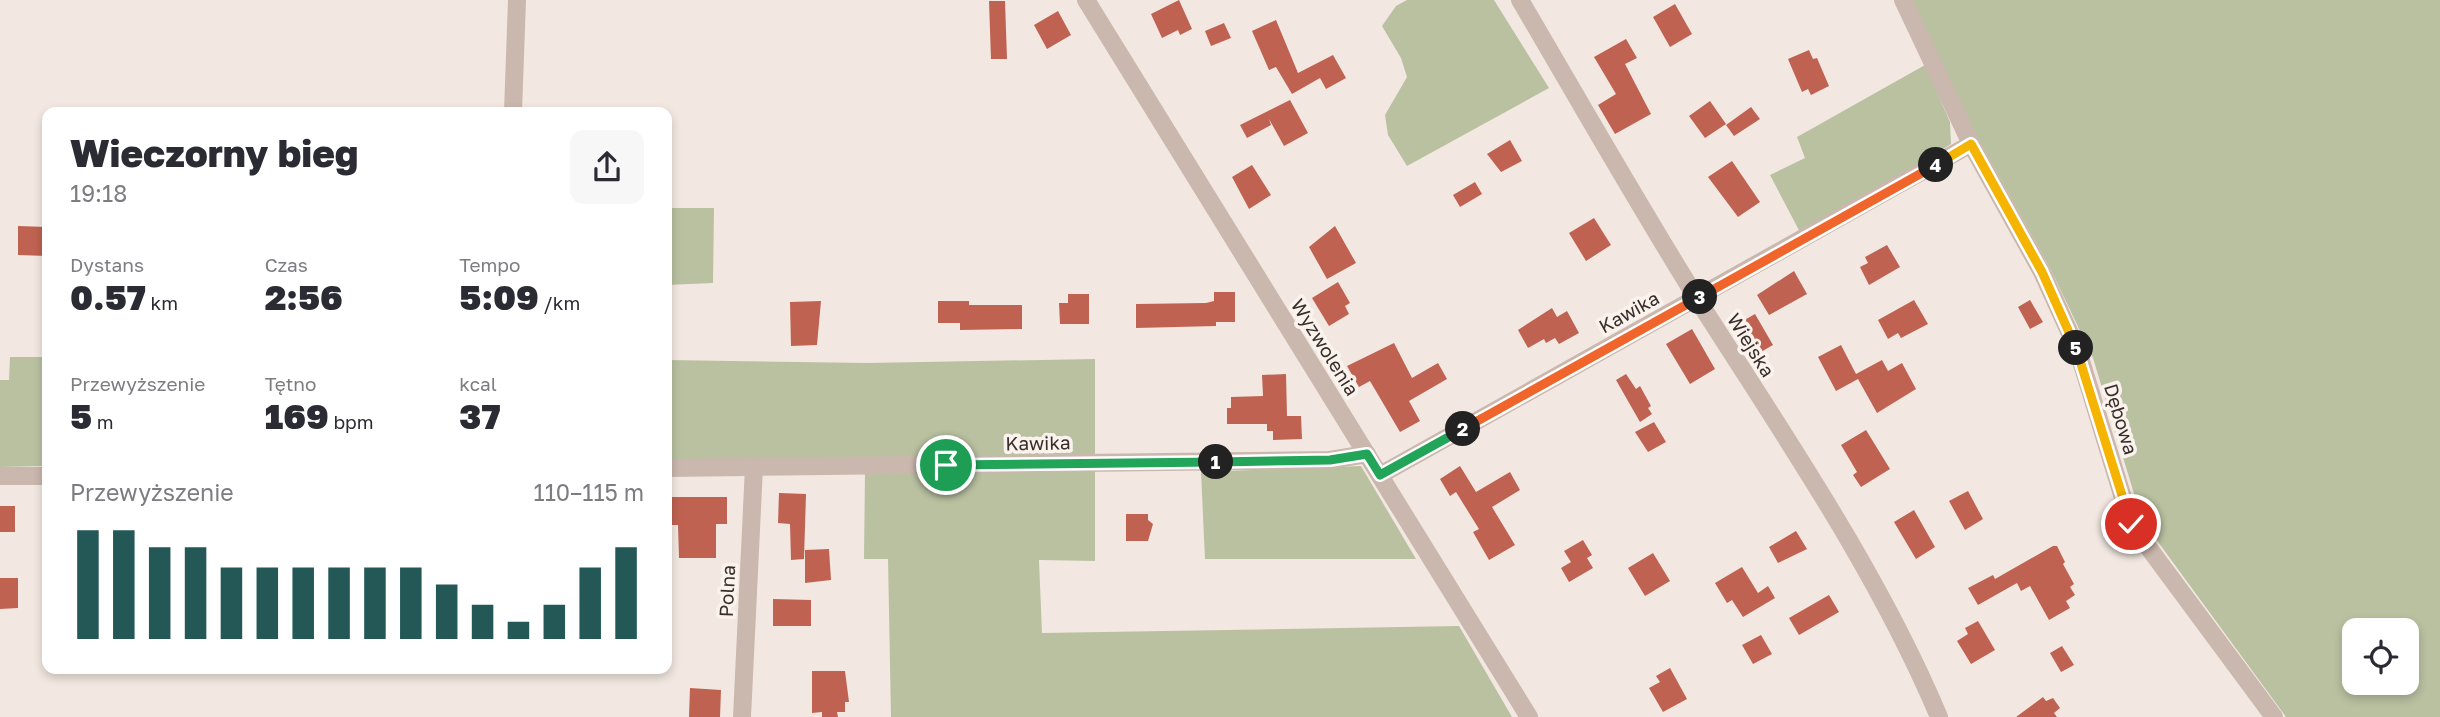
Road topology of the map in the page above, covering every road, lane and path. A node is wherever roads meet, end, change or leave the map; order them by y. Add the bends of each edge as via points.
1 (517, 0) edge
2 (1086, 0) edge
3 (1520, 0) edge
4 (1903, 0) edge
5 (513, 107) edge
6 (1971, 144) junction
7 (1697, 299) junction
8 (1367, 454) junction
9 (754, 467) junction
10 (672, 468) edge
11 (1380, 475) junction
12 (0, 476) edge
13 (42, 476) edge
14 (742, 717) edge
15 (1529, 717) edge
16 (1938, 717) edge
17 (2274, 717) edge

1 - 5 street
2 - 8 street, Wyzwolenia
3 - 7 street, Wiejska
4 - 6 street, Dębowa
6 - 7 street, Kawika
6 - 17 street, Dębowa via 2042,272 2078,352 2131,524
7 - 11 street, Kawika
7 - 16 street, Wiejska via 1821,496 1919,670
8 - 9 street, Kawika via 1330,460
8 - 11 street, Wyzwolenia
9 - 10 street, Kawika
9 - 14 street, Polna
11 - 15 street, Wyzwolenia
12 - 13 street

